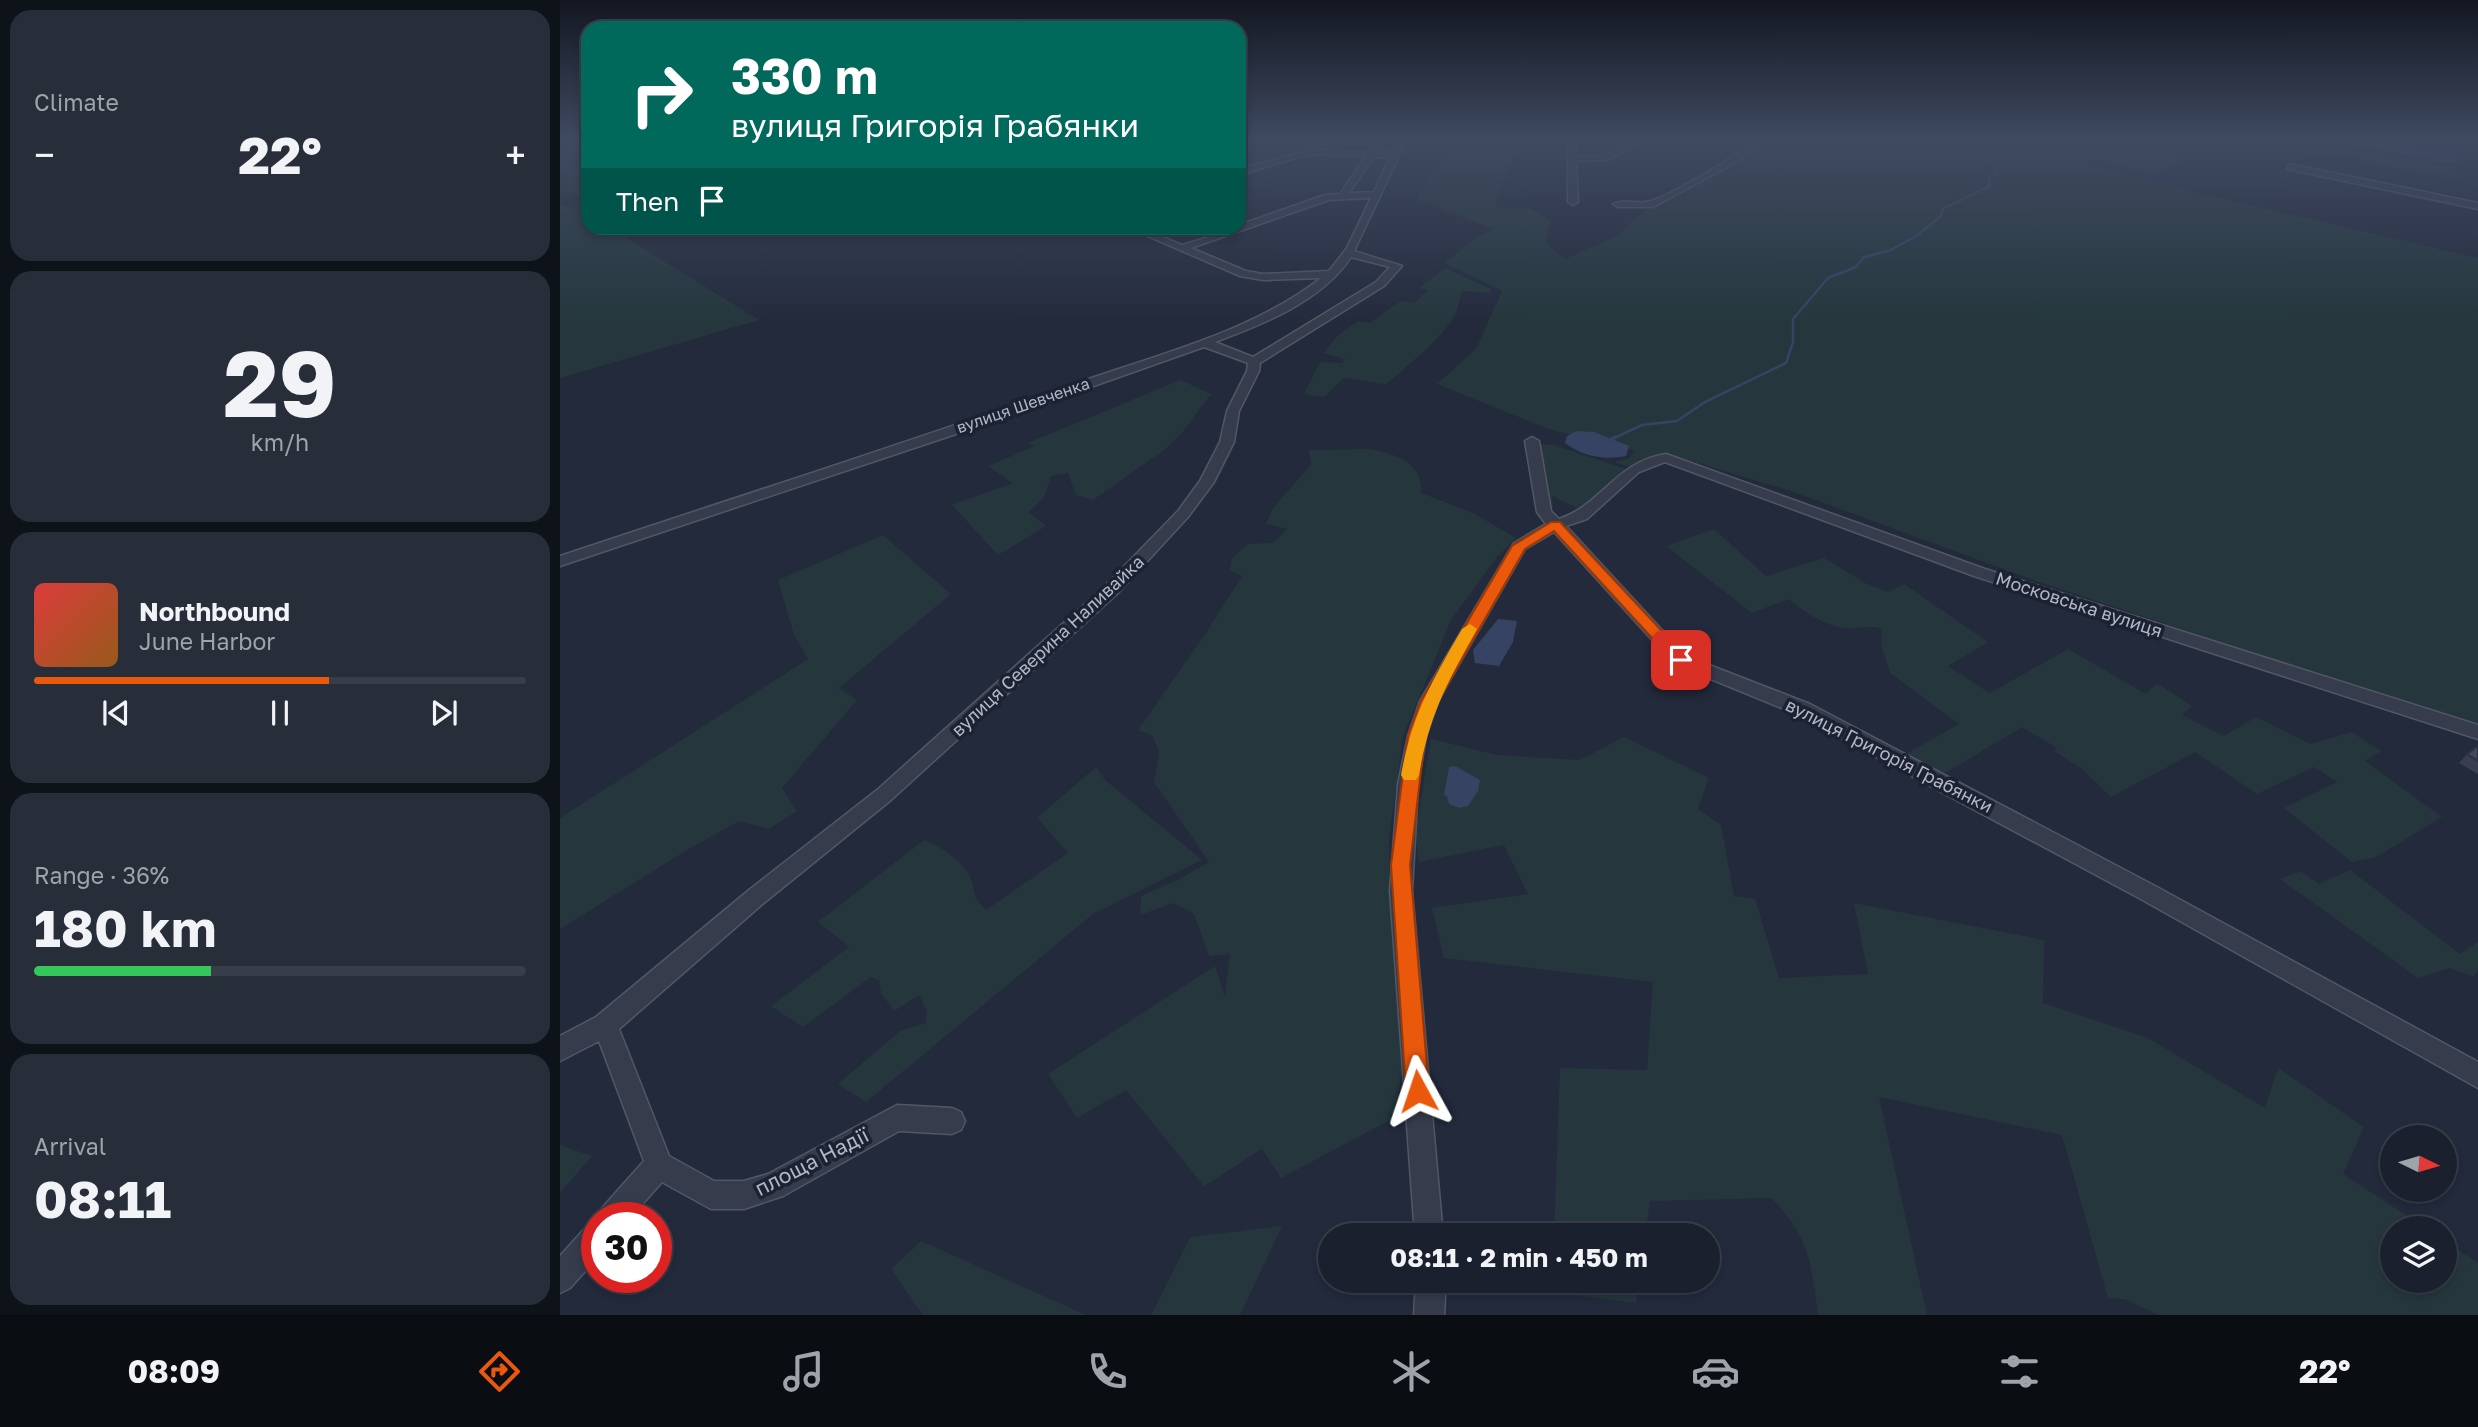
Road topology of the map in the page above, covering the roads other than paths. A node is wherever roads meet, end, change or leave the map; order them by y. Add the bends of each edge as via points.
1 (1321, 202) edge
2 (1373, 202) edge
3 (1655, 202) edge
4 (2460, 202) edge
5 (1618, 204) dead end
6 (2478, 206) edge
7 (1246, 227) edge
8 (1151, 235) edge
9 (1222, 235) edge
10 (1182, 248) junction
11 (1349, 253) junction
12 (1333, 274) junction
13 (1203, 342) junction
14 (1254, 361) junction
15 (1532, 441) dead end
16 (1555, 524) junction
17 (560, 561) edge
18 (2478, 732) edge
19 (605, 1026) junction
20 (560, 1049) edge
21 (2478, 1076) edge
22 (952, 1121) dead end
23 (659, 1165) junction
24 (626, 1202) edge
25 (1428, 1223) edge
26 (581, 1254) edge
27 (560, 1278) edge
28 (1430, 1293) edge
29 (1429, 1315) edge

1 - 7 street
2 - 11 street, вулиця Шевченка
3 - 5 street
4 - 6 street
8 - 10 street
9 - 10 street
10 - 12 street via 1251,276
11 - 12 street, вулиця Шевченка
11 - 14 street via 1397,266 1380,284
12 - 13 street, вулиця Шевченка via 1284,306
13 - 14 street
13 - 17 street, вулиця Шевченка
14 - 19 street, вулиця Северина Наливайка via 1233,411 1227,442 1207,482 1112,589 936,750
15 - 16 street, вулиця Григорія Грабянки via 1544,512
16 - 18 street, Московська вулиця via 1582,516 1634,469 1666,458 1799,511 1975,571
16 - 21 street, вулиця Григорія Грабянки via 1681,660 1803,709 2147,891
16 - 25 street via 1519,546 1429,701 1417,736 1407,797 1401,891
19 - 20 street, вулиця Северина Наливайка
19 - 23 street
22 - 23 street, площа Надії via 898,1118 773,1186 744,1195 711,1195
23 - 24 street
26 - 27 street
28 - 29 street

